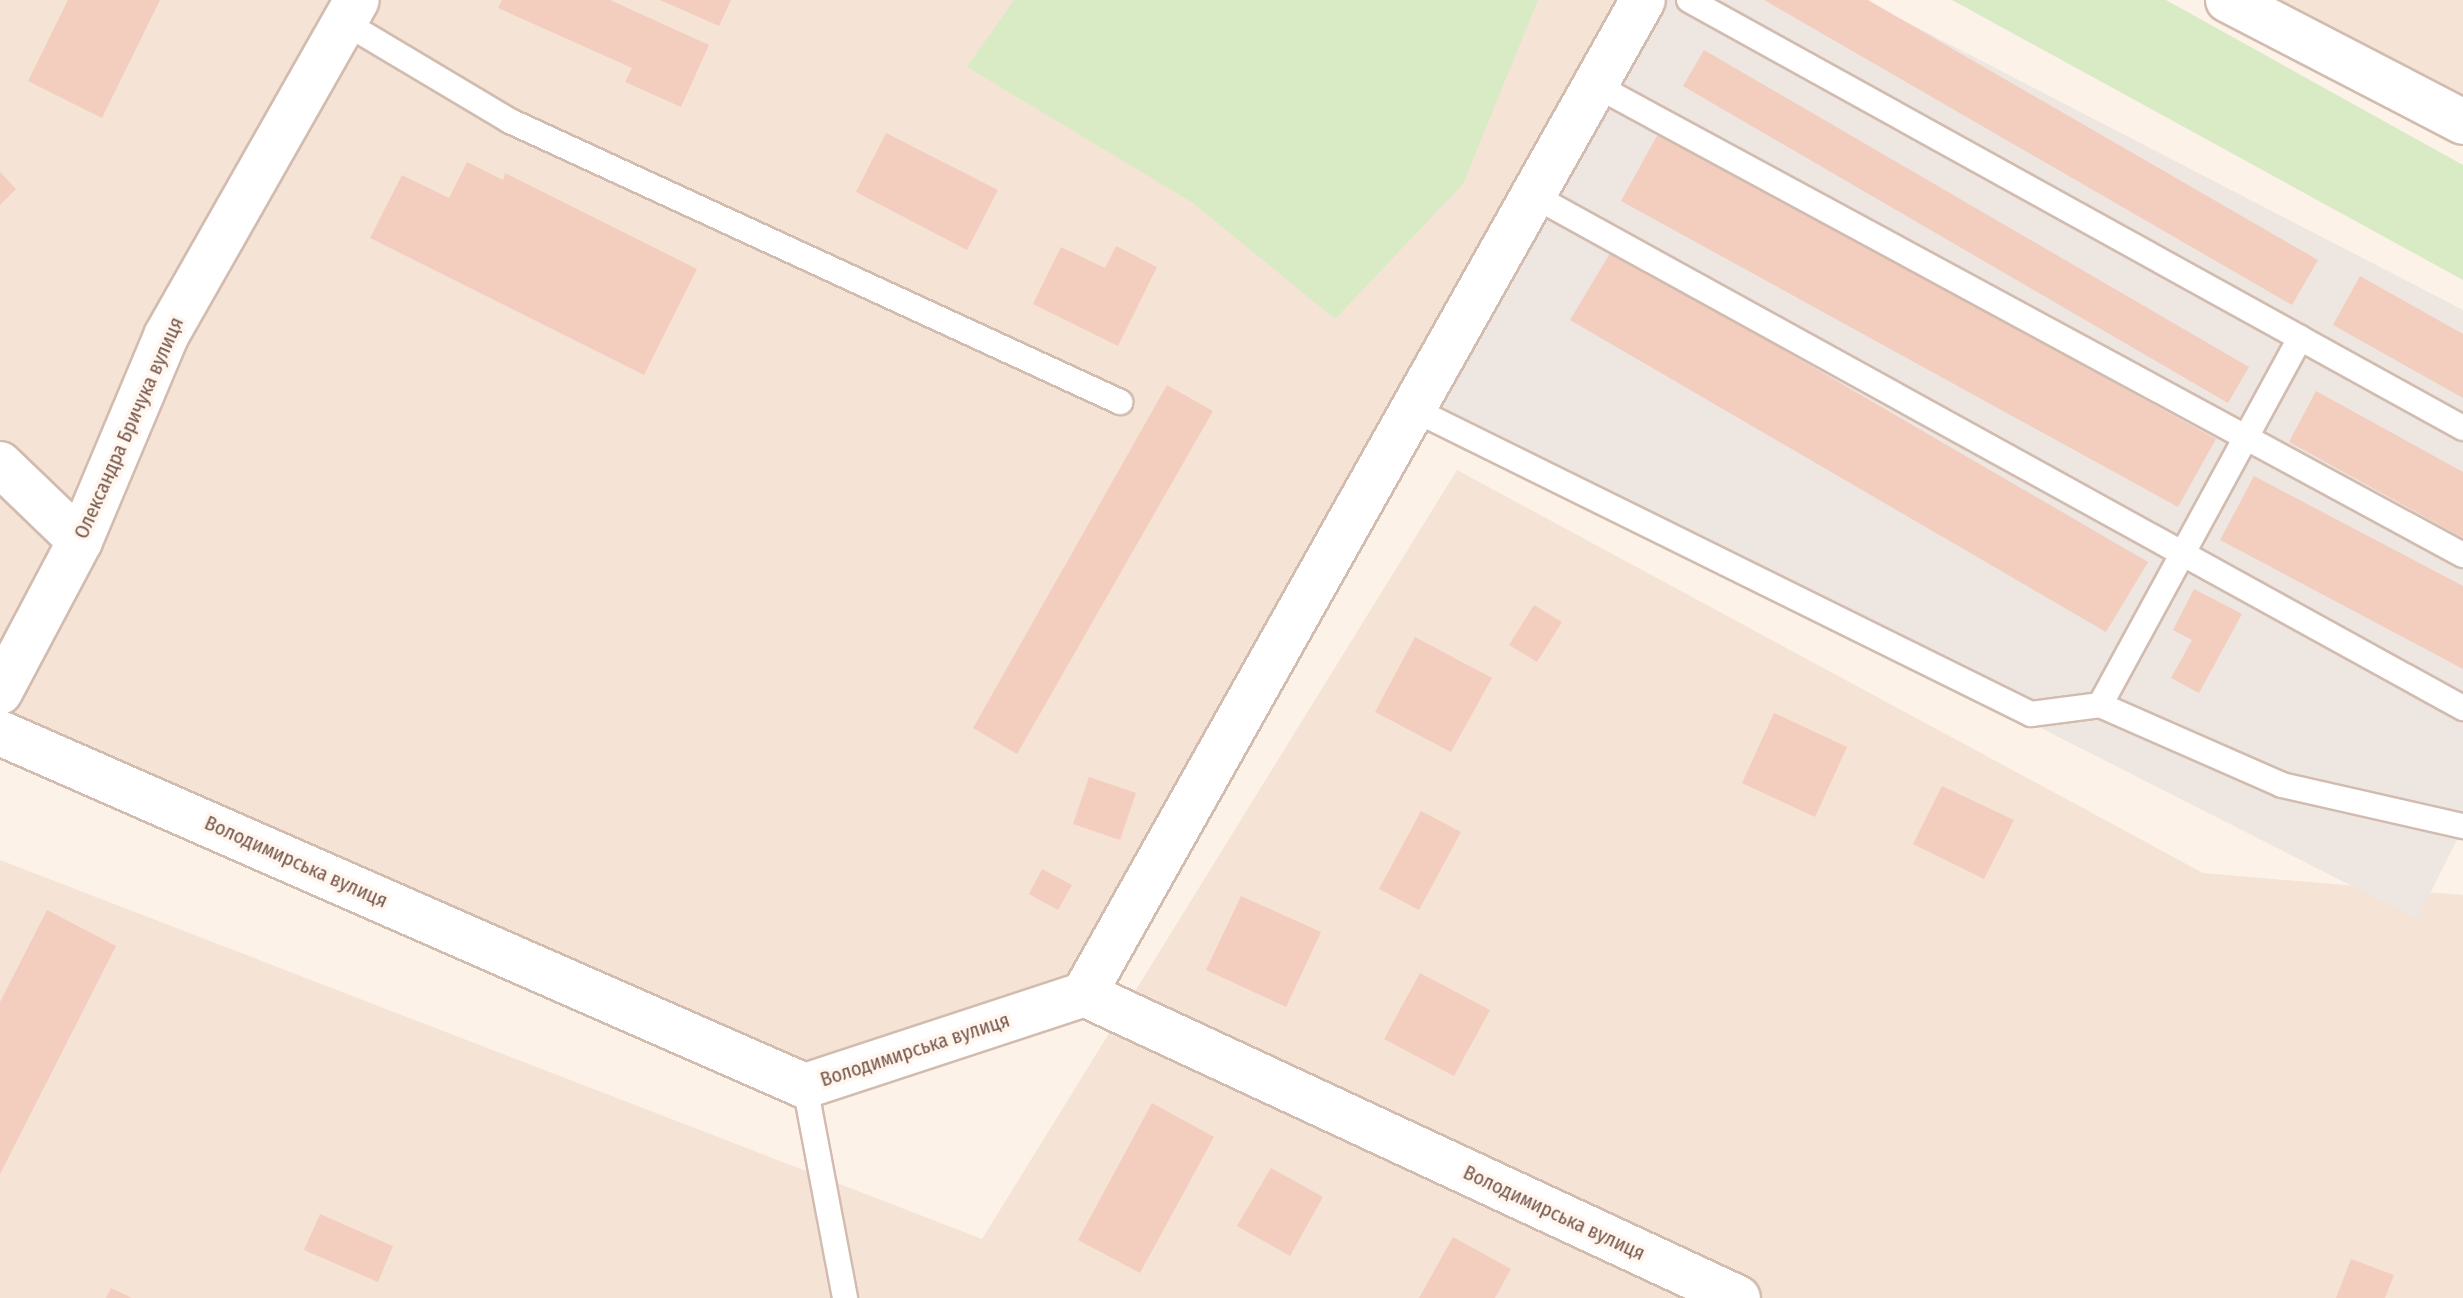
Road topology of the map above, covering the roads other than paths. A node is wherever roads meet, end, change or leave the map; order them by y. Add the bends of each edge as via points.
1 (1643, 0) edge
2 (1689, 0) edge
3 (2228, 0) edge
4 (351, 11) edge
5 (1597, 86) junction
6 (2463, 122) edge
7 (1536, 197) junction
8 (2300, 338) junction
9 (1120, 402) dead end
10 (1409, 407) junction
11 (2463, 428) edge
12 (2248, 436) junction
13 (0, 464) edge
14 (80, 541) junction
15 (2188, 551) junction
16 (2463, 555) edge
17 (0, 692) edge
18 (2100, 705) junction
19 (2463, 708) edge
20 (0, 733) edge
21 (2463, 826) edge
22 (1084, 994) junction
23 (805, 1086) junction
24 (1724, 1295) edge
25 (845, 1298) edge

1 - 5 street
2 - 8 lane
3 - 6 street
4 - 9 lane via 510,121
4 - 14 street, Олександра Бричука вулиця via 166,336
5 - 7 street
5 - 12 lane
7 - 10 street
7 - 15 lane
8 - 11 lane
8 - 12 lane
10 - 18 lane via 2031,714
10 - 22 street
12 - 15 lane
12 - 16 lane
13 - 14 street
14 - 17 street, Олександра Бричука вулиця
15 - 18 lane
15 - 19 lane
18 - 21 lane via 2282,785
20 - 23 street, Володимирська вулиця
22 - 23 street, Володимирська вулиця
22 - 24 street, Володимирська вулиця
23 - 25 lane

